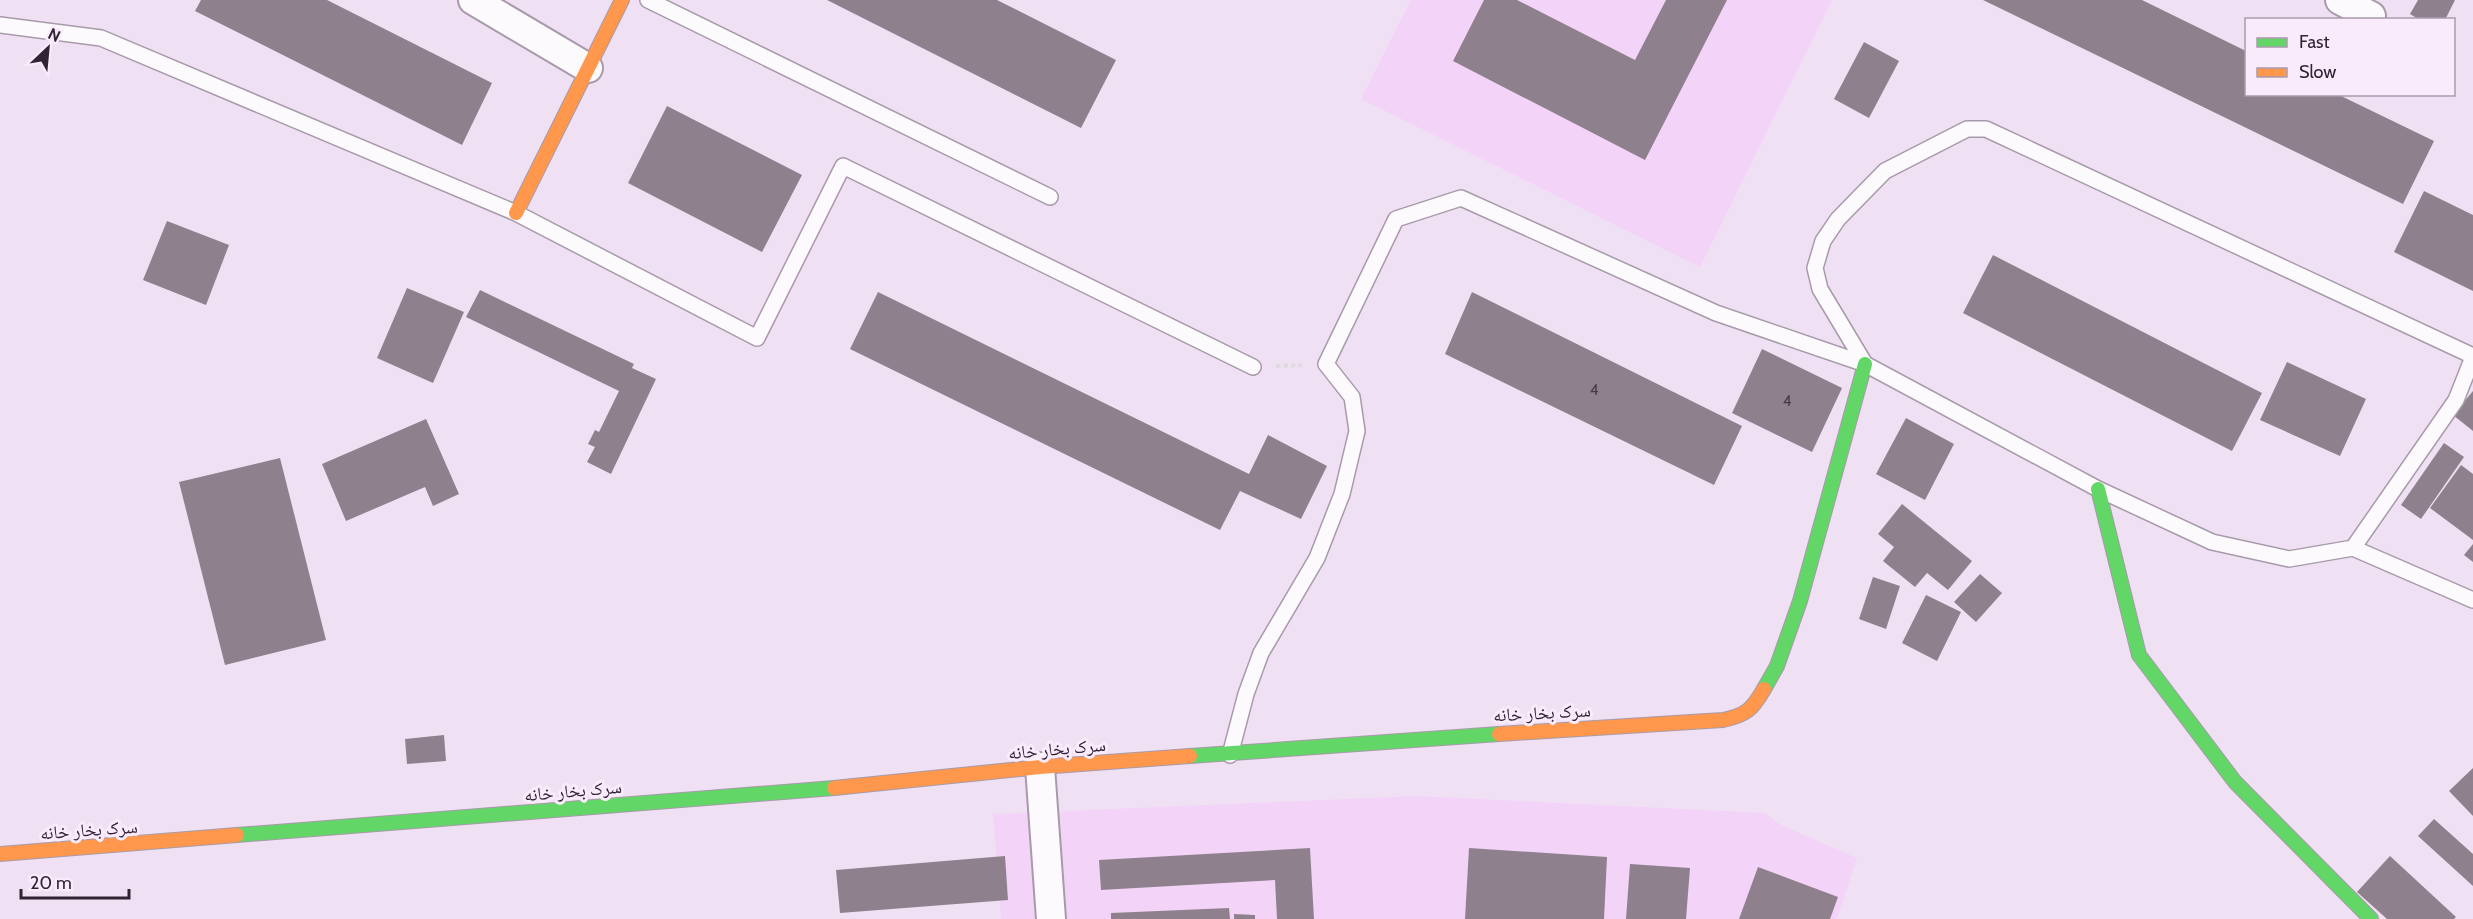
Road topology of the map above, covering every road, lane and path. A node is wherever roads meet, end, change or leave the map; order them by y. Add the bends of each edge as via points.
1 (473, 0) edge
2 (622, 0) edge
3 (648, 0) edge
4 (2340, 0) edge
5 (2371, 15) dead end
6 (0, 25) edge
7 (588, 68) junction
8 (1050, 198) dead end
9 (516, 213) junction
10 (2473, 357) edge
11 (1326, 364) junction
12 (1865, 364) junction
13 (1253, 367) joint
14 (2098, 489) junction
15 (2353, 548) junction
16 (2473, 600) edge
17 (1230, 754) junction
18 (1040, 767) junction
19 (0, 854) edge
20 (1051, 919) edge
21 (2371, 919) edge

1 - 7 street
2 - 7 street
3 - 8 lane
4 - 5 street
6 - 9 lane via 101,38
7 - 9 street
9 - 13 lane via 757,338 843,166
10 - 12 lane via 1986,129 1967,129 1885,171 1838,219 1824,241 1815,268 1820,289
10 - 15 lane via 2456,400
11 - 12 lane via 1396,219 1461,198 1716,313
11 - 13 path
11 - 17 lane via 1352,397 1357,431 1342,494 1317,558 1262,653
12 - 14 lane
12 - 17 street, سرک بخار خانه via 1800,601 1777,666 1744,715 1723,720
14 - 15 lane via 2212,542 2289,559
14 - 21 street via 2139,655 2235,782
15 - 16 lane
17 - 18 street, سرک بخار خانه
18 - 19 street, سرک بخار خانه via 868,785
18 - 20 street

